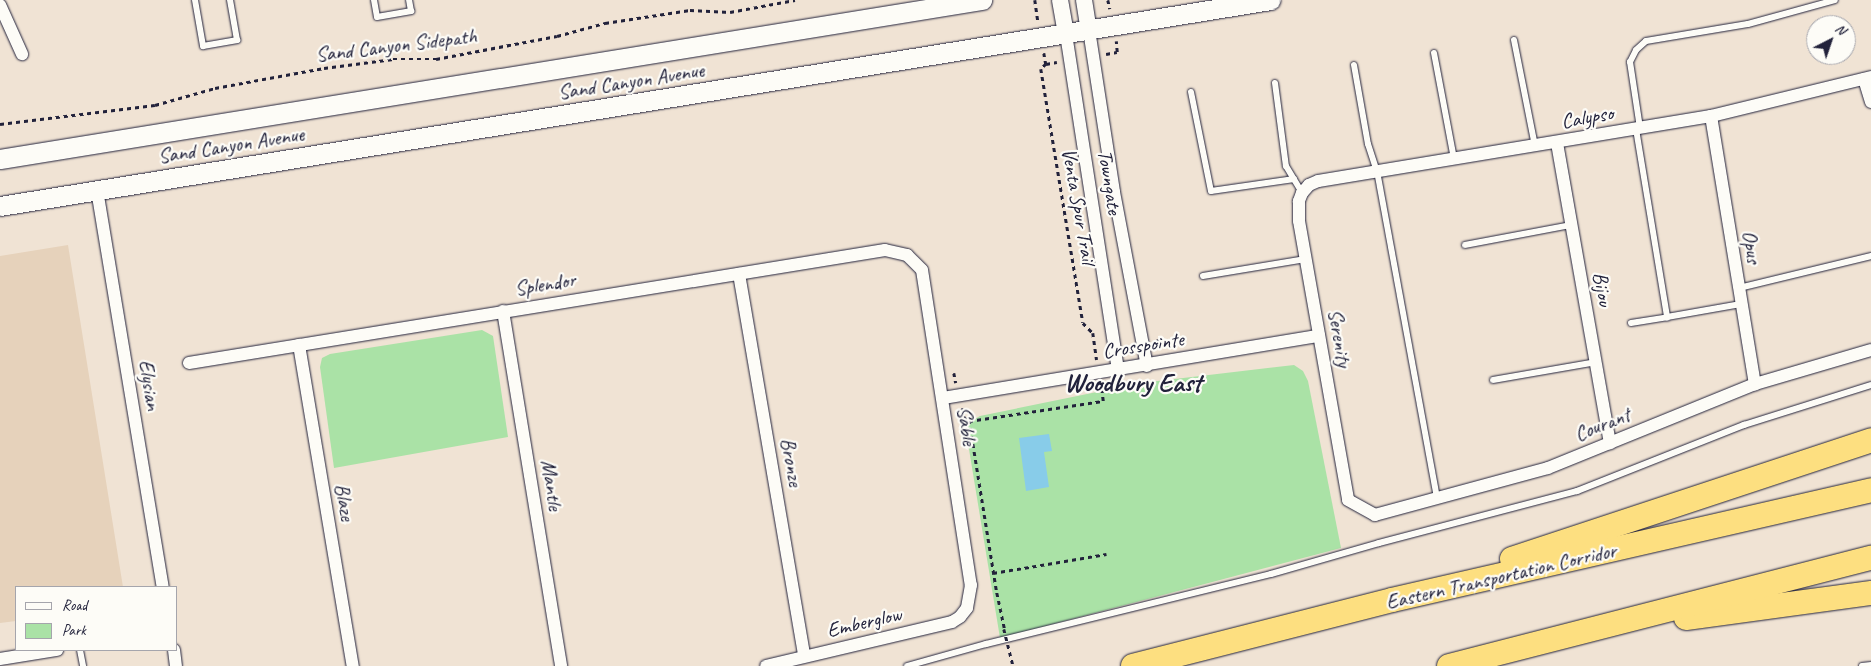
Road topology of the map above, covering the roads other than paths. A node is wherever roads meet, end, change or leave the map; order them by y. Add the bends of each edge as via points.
1 (195, 0) edge
2 (230, 0) edge
3 (374, 0) edge
4 (409, 0) edge
5 (982, 0) edge
6 (1060, 0) edge
7 (1084, 0) edge
8 (1270, 0) edge
9 (1835, 0) edge
10 (0, 5) edge
11 (1088, 30) junction
12 (1066, 34) junction
13 (1514, 40) dead end
14 (1434, 53) dead end
15 (22, 54) dead end
16 (1354, 65) dead end
17 (1867, 78) edge
18 (1275, 83) dead end
19 (1191, 92) dead end
20 (1871, 102) edge
21 (1711, 116) junction
22 (1638, 129) junction
23 (1557, 143) junction
24 (1535, 146) junction
25 (0, 159) edge
26 (1454, 159) junction
27 (1377, 171) junction
28 (1294, 179) junction
29 (1305, 189) junction
30 (97, 190) junction
31 (0, 206) edge
32 (1571, 225) junction
33 (1465, 245) dead end
34 (907, 255) joint
35 (1871, 256) edge
36 (1306, 259) junction
37 (740, 274) junction
38 (1203, 276) dead end
39 (1738, 288) junction
40 (1741, 304) junction
41 (503, 311) junction
42 (1667, 317) junction
43 (1631, 323) dead end
44 (1319, 336) junction
45 (299, 345) junction
46 (1871, 350) edge
47 (1596, 362) junction
48 (189, 363) dead end
49 (1147, 366) junction
50 (1118, 370) junction
51 (1493, 380) dead end
52 (1755, 384) junction
53 (1871, 385) edge
54 (943, 398) junction
55 (1871, 440) edge
56 (1610, 443) junction
57 (1871, 490) edge
58 (1437, 498) junction
59 (1348, 500) joint
60 (1871, 558) edge
61 (163, 586) edge
62 (1871, 592) edge
63 (1392, 600) junction
64 (967, 608) joint
65 (1629, 620) junction
66 (51, 651) edge
67 (80, 651) edge
68 (174, 651) edge
69 (804, 656) junction
70 (0, 659) edge
71 (1871, 665) edge
72 (83, 666) edge
73 (176, 666) edge
74 (352, 666) edge
75 (561, 666) edge
76 (766, 666) edge
77 (907, 666) edge
78 (1133, 666) edge
79 (1449, 666) edge
80 (1862, 666) edge

1 - 2 lane via 203,46 237,40
3 - 4 lane via 377,17 411,11
5 - 25 main road, Sand Canyon Avenue
6 - 12 street, Towngate
7 - 11 street, Towngate
8 - 11 main road, Sand Canyon Avenue
9 - 22 lane via 1748,24 1646,41 1630,62
10 - 15 street
11 - 12 main road, Sand Canyon Avenue
11 - 49 street, Towngate
12 - 30 main road, Sand Canyon Avenue
12 - 50 street, Towngate
13 - 24 lane
14 - 26 lane
16 - 27 lane via 1368,144
17 - 20 street
17 - 21 street, Calypso
18 - 28 lane via 1286,166
19 - 28 lane via 1211,191
21 - 22 street, Calypso
21 - 39 street, Opus
22 - 23 street, Calypso
22 - 42 lane
23 - 24 street, Calypso
23 - 32 street, Bijou
24 - 26 street, Calypso
26 - 27 street, Calypso
27 - 29 street, Calypso via 1318,181
27 - 58 lane
28 - 29 lane
29 - 36 street, Serenity via 1299,201 1299,220
30 - 31 main road, Sand Canyon Avenue
30 - 61 street, Elysian
32 - 33 lane
32 - 47 street, Bijou
34 - 37 street, Splendor via 886,250
34 - 54 street, Sable via 922,270
35 - 39 lane
36 - 38 lane
36 - 44 street, Serenity
37 - 41 street, Splendor
37 - 69 street, Bronze
39 - 40 street, Opus
40 - 42 lane
40 - 52 street, Opus
41 - 45 street, Splendor
41 - 75 street, Mantle
42 - 43 lane
44 - 49 street, Crosspointe
44 - 59 street, Serenity
45 - 48 street, Splendor
45 - 74 street, Blaze
46 - 52 street, Courant
47 - 51 lane
47 - 56 street, Bijou
49 - 50 street, Crosspointe
50 - 54 street, Crosspointe
52 - 56 street, Courant
53 - 77 lane via 1744,425 1577,491 1271,574
54 - 64 street, Sable via 971,585
55 - 63 highway
56 - 58 street, Courant via 1548,468
57 - 63 highway, Eastern Transportation Corridor
58 - 59 street, Courant via 1375,515
60 - 65 highway
62 - 65 highway via 1703,617
63 - 78 highway, Eastern Transportation Corridor
64 - 69 street, Emberglow via 960,618 952,622
65 - 79 highway
66 - 70 street
67 - 72 lane
68 - 73 street
69 - 76 street, Emberglow
71 - 80 lane

